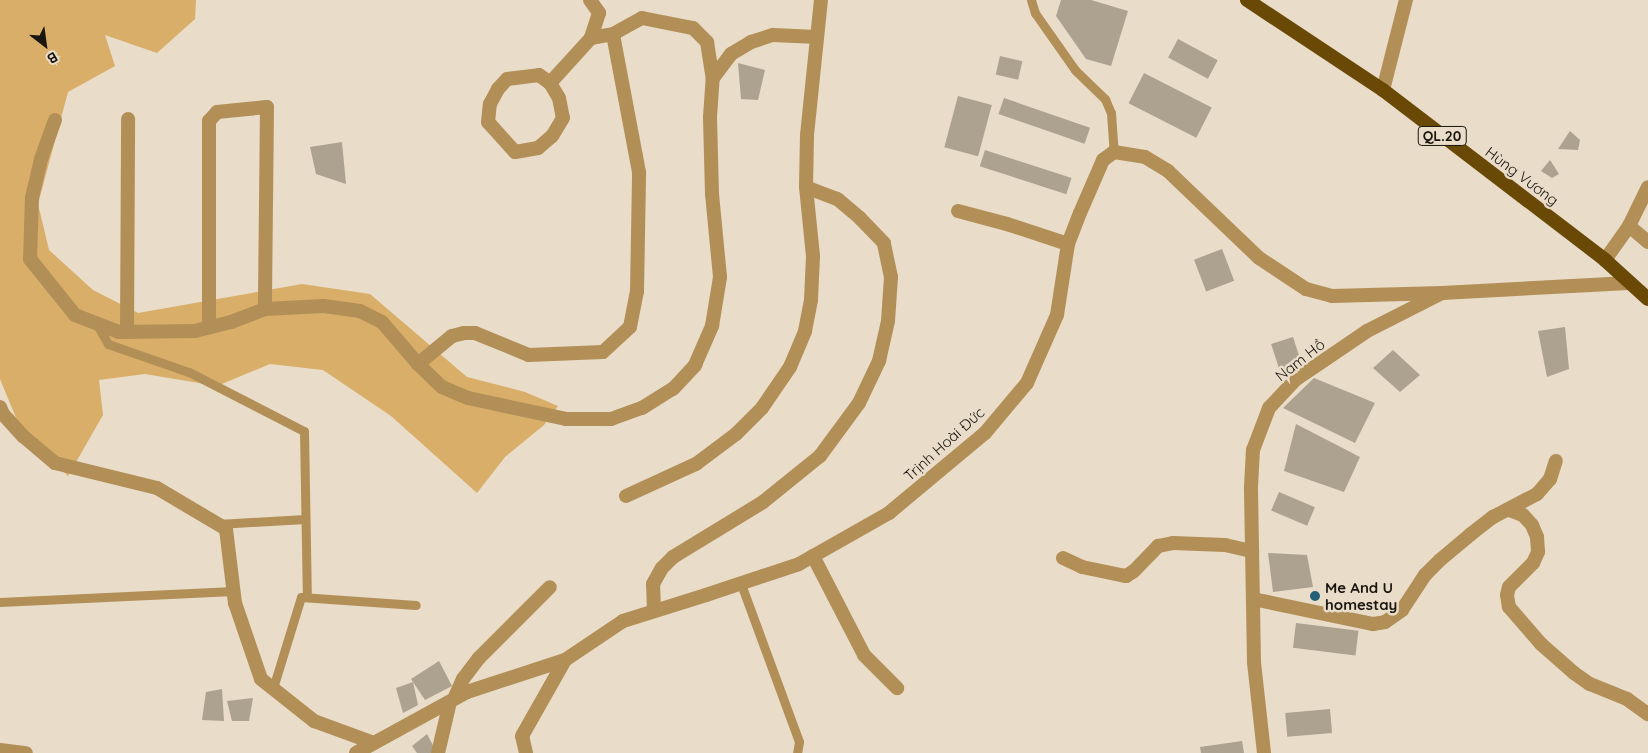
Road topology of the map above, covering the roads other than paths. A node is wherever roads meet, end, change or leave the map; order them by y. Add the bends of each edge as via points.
1 (590, 0) edge
2 (821, 0) edge
3 (1031, 0) edge
4 (1247, 0) edge
5 (1406, 0) edge
6 (613, 34) junction
7 (817, 37) junction
8 (591, 38) junction
9 (713, 78) junction
10 (550, 83) junction
11 (1383, 90) junction
12 (128, 119) dead end
13 (55, 120) dead end
14 (1114, 152) junction
15 (806, 187) junction
16 (1648, 187) edge
17 (958, 211) dead end
18 (1629, 226) junction
19 (1648, 242) edge
20 (1068, 244) junction
21 (1605, 260) junction
22 (1629, 283) junction
23 (1442, 293) junction
24 (1648, 299) edge
25 (265, 309) junction
26 (96, 323) junction
27 (209, 327) junction
28 (127, 331) junction
29 (418, 364) junction
30 (0, 407) edge
31 (1556, 461) dead end
32 (626, 496) dead end
33 (1508, 510) junction
34 (305, 519) junction
35 (218, 524) junction
36 (1252, 550) junction
37 (813, 556) junction
38 (1063, 558) dead end
39 (741, 584) junction
40 (550, 587) dead end
41 (234, 591) junction
42 (306, 597) junction
43 (1253, 599) junction
44 (0, 602) edge
45 (416, 605) dead end
46 (654, 611) junction
47 (565, 660) junction
48 (273, 688) junction
49 (897, 688) dead end
50 (452, 700) junction
51 (1648, 714) edge
52 (374, 744) junction
53 (0, 750) edge
54 (26, 753) edge
55 (356, 753) edge
56 (438, 753) edge
57 (526, 753) edge
58 (798, 753) edge
59 (1264, 753) edge

1 - 8 street via 600,13
2 - 7 street
3 - 14 lane via 1035,13 1069,62 1105,99 1112,113
4 - 11 highway, Hùng Vương / QL.20
5 - 11 street
6 - 8 street
6 - 9 street via 642,18 693,28 706,42
6 - 29 street via 639,172 637,292 630,327 603,352 529,355 475,333 464,333 452,336
7 - 9 street via 773,36 751,42 731,54
7 - 15 street via 807,135
8 - 10 street
9 - 29 street via 710,117 712,194 720,277 712,326 695,365 672,389 642,408 611,419 566,419 468,398 442,387
10 - 10 street via 559,98 563,118 552,136 538,148 515,152 488,122 490,104 507,79 539,75
11 - 21 highway, Hùng Vương / QL.20
12 - 28 street
13 - 26 street via 32,197 30,259 75,315
14 - 20 street, Trịnh Hoài Đức via 1103,160
14 - 23 street via 1145,157 1168,171 1259,258 1306,289 1332,296
15 - 32 street via 813,256 812,300 805,331 790,368 762,408 736,434 696,464
15 - 46 street via 837,199 884,243 891,277 888,321 879,361 859,403 820,456 763,502 673,557 662,568 653,584
16 - 18 street
17 - 20 street
18 - 19 street
18 - 21 street
20 - 37 street, Trịnh Hoài Đức via 1057,315 1027,383 985,433 889,513
21 - 22 highway, Hùng Vương / QL.20
22 - 23 street, Nam Hồ
22 - 24 highway, Hùng Vương / QL.20
23 - 36 street, Nam Hồ via 1367,331 1295,380 1269,408 1253,450
25 - 27 street
25 - 27 street via 267,107 217,112 209,121
25 - 29 street via 324,306 360,311 382,322
26 - 28 street via 119,332
26 - 34 lane via 108,344 189,372 304,432
27 - 28 street via 194,331
30 - 35 street via 23,436 55,463 157,488
31 - 33 street via 1550,479 1537,494
33 - 43 street via 1493,517 1440,560 1425,575 1402,610 1385,622 1373,624
33 - 51 street via 1523,515 1532,524 1538,552 1533,563 1509,586 1509,607 1542,644 1574,672 1590,684 1627,699
34 - 35 lane
34 - 42 lane
35 - 41 street via 226,529
36 - 38 street via 1224,545 1173,543 1158,546 1134,572 1126,576 1082,567
36 - 43 street, Nam Hồ
37 - 39 street, Trịnh Hoài Đức
37 - 49 street via 864,655
39 - 46 street, Trịnh Hoài Đức
39 - 58 lane via 799,742
40 - 50 street via 479,658
41 - 44 lane
41 - 48 street via 235,603 261,679
42 - 45 lane
42 - 48 lane via 301,597
43 - 59 street, Nam Hồ via 1254,662
46 - 47 street, Trịnh Hoài Đức via 623,620
47 - 50 street via 467,692
47 - 57 street, Trịnh Hoài Đức via 522,736
48 - 52 street via 314,721
50 - 52 street
50 - 56 street
52 - 55 street
53 - 54 street

